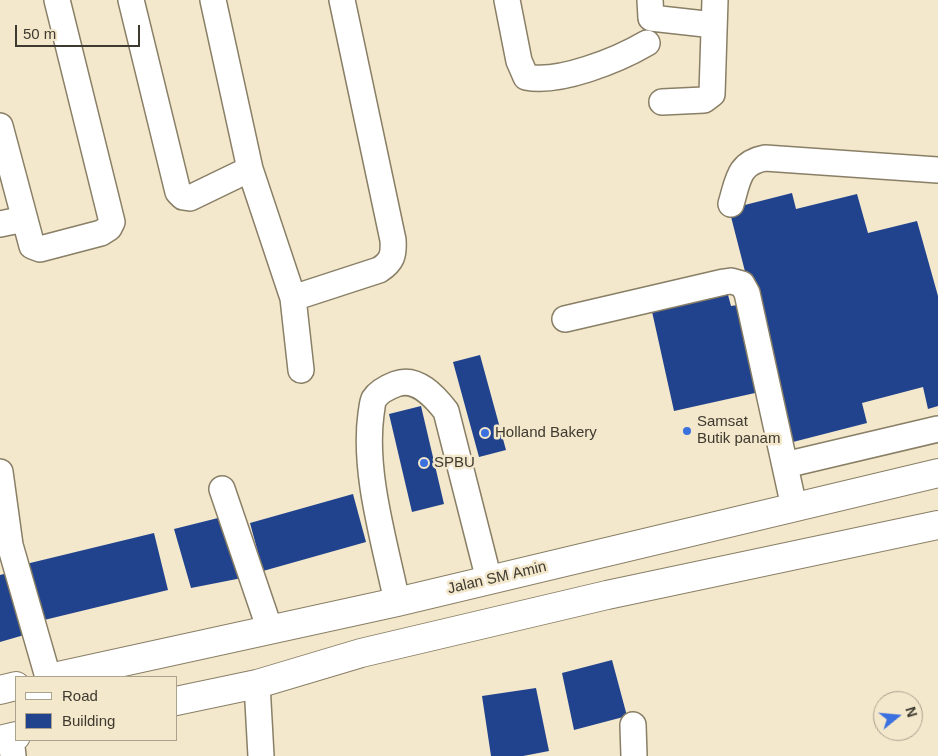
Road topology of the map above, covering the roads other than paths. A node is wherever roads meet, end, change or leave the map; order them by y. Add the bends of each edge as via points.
1 (57, 0) edge
2 (131, 0) edge
3 (214, 0) edge
4 (342, 0) edge
5 (507, 0) edge
6 (650, 0) edge
7 (715, 0) edge
8 (714, 25) junction
9 (647, 43) dead end
10 (662, 102) dead end
11 (1, 135) edge
12 (250, 168) junction
13 (938, 170) edge
14 (731, 204) dead end
15 (24, 219) junction
16 (0, 224) edge
17 (293, 298) junction
18 (565, 319) dead end
19 (301, 370) dead end
20 (938, 429) edge
21 (785, 465) junction
22 (0, 472) edge
23 (938, 473) edge
24 (222, 489) dead end
25 (794, 507) junction
26 (938, 526) edge
27 (489, 580) junction
28 (397, 602) junction
29 (337, 616) junction
30 (270, 630) junction
31 (361, 653) junction
32 (48, 676) edge
33 (59, 676) edge
34 (257, 684) junction
35 (15, 686) edge
36 (0, 690) edge
37 (178, 701) edge
38 (633, 726) dead end
39 (262, 756) edge
40 (634, 756) edge

1 - 15 street via 112,222 101,233 40,249 32,246
2 - 12 street via 178,192 182,197 190,198
3 - 12 street
4 - 17 street via 394,252 389,263 379,270
5 - 9 street via 519,61 526,77 539,80 599,66 630,54
6 - 8 street via 651,18
7 - 8 street
8 - 10 street via 712,94 704,100
11 - 15 street
12 - 17 street
13 - 14 street via 765,158 748,163 740,172
15 - 16 street
17 - 19 street
18 - 21 street via 724,282 742,284 747,293
20 - 21 street
21 - 25 street
22 - 32 street via 10,545
23 - 25 main road, Jalan SM Amin
24 - 30 street
25 - 27 main road, Jalan SM Amin
26 - 31 main road via 607,595
27 - 28 main road, Jalan SM Amin
27 - 28 street via 446,411 430,391 399,383 384,389 373,400 368,458
28 - 29 main road, Jalan SM Amin
29 - 30 main road, Jalan SM Amin
29 - 31 main road
30 - 33 main road, Jalan SM Amin
31 - 34 main road
34 - 37 main road
34 - 39 street
35 - 36 main road
38 - 40 street

